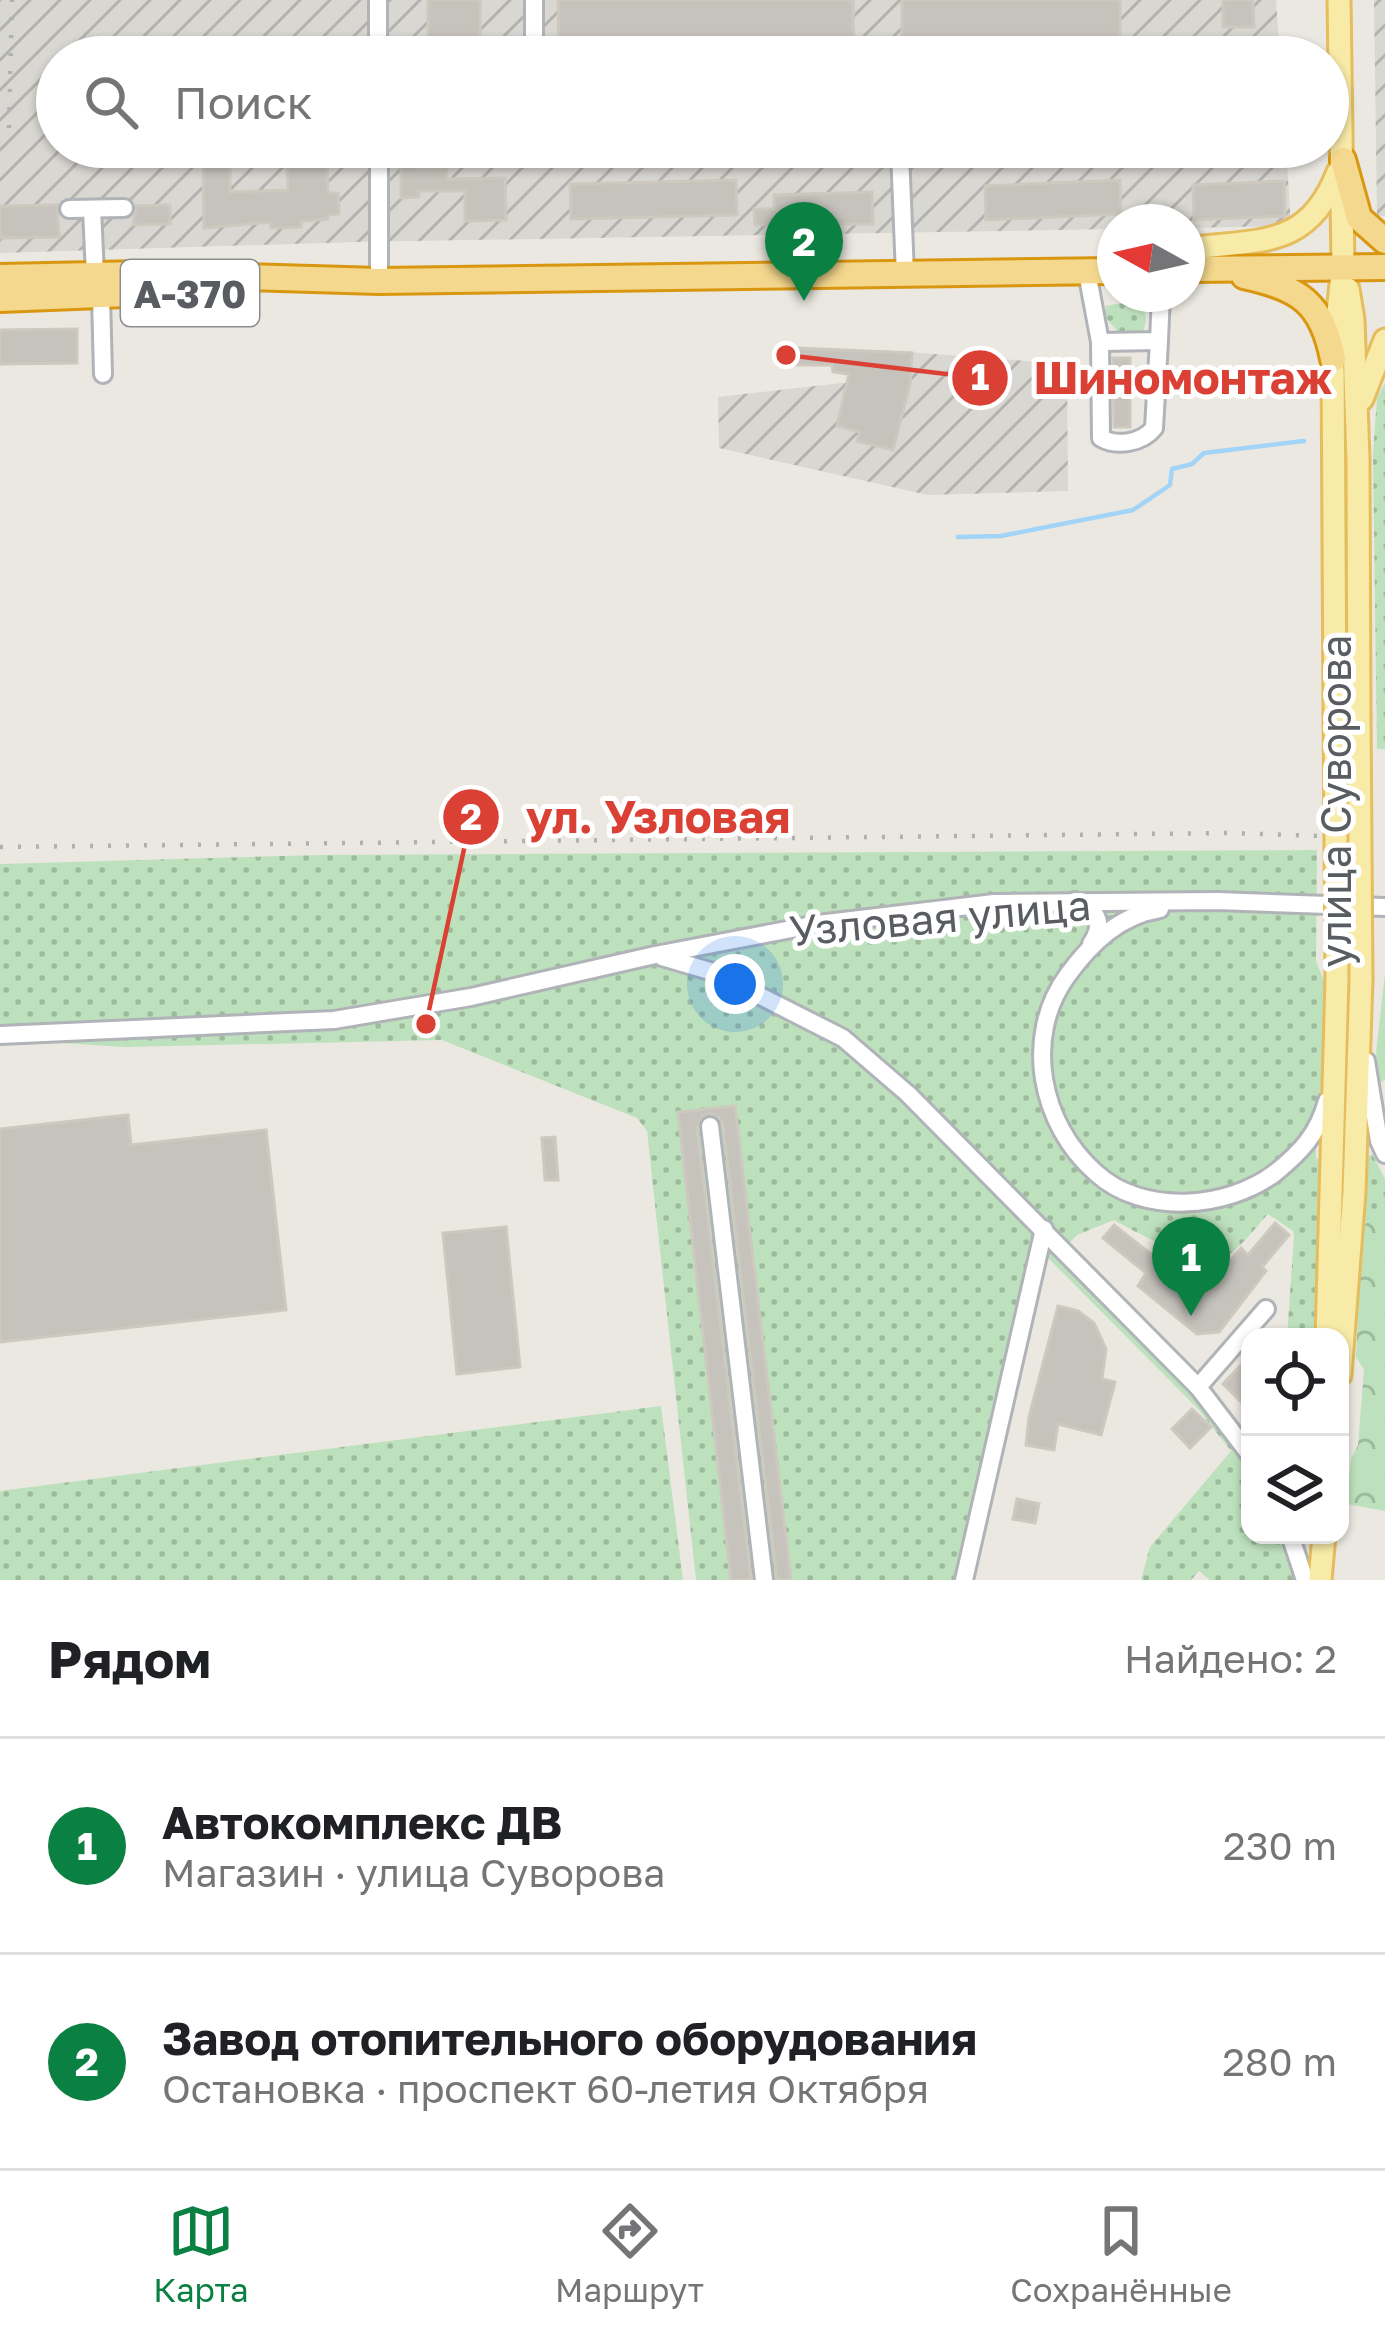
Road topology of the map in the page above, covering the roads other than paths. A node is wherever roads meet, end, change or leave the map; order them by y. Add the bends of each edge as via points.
1 (378, 0) edge
2 (534, 0) edge
3 (1340, 0) edge
4 (378, 36) edge
5 (534, 36) edge
6 (1341, 36) edge
7 (379, 168) edge
8 (901, 168) edge
9 (1340, 168) edge
10 (1343, 168) edge
11 (1345, 168) edge
12 (124, 208) dead end
13 (69, 209) dead end
14 (92, 209) junction
15 (1385, 241) edge
16 (1205, 246) edge
17 (1385, 264) edge
18 (1343, 265) junction
19 (1205, 269) edge
20 (1097, 270) edge
21 (1205, 270) edge
22 (905, 274) junction
23 (0, 277) edge
24 (379, 281) junction
25 (98, 286) junction
26 (0, 299) edge
27 (1102, 312) edge
28 (1160, 312) edge
29 (1159, 340) junction
30 (1385, 340) edge
31 (1100, 342) junction
32 (1333, 358) junction
33 (104, 374) dead end
34 (1358, 459) junction
35 (1075, 901) junction
36 (1217, 901) junction
37 (1385, 907) edge
38 (1087, 950) junction
39 (655, 955) junction
40 (1361, 979) junction
41 (0, 1035) edge
42 (1335, 1071) junction
43 (710, 1126) dead end
44 (1385, 1154) edge
45 (1044, 1229) junction
46 (1266, 1309) dead end
47 (1327, 1328) edge
48 (1344, 1328) edge
49 (1198, 1387) junction
50 (1241, 1443) edge
51 (1293, 1544) edge
52 (1321, 1544) edge
53 (764, 1580) edge
54 (964, 1580) edge
55 (1305, 1580) edge
56 (1319, 1580) edge

1 - 4 street
2 - 5 street
3 - 6 main road, улица Суворова
7 - 24 street
8 - 22 street
9 - 16 main road via 1310,221 1284,236
10 - 18 main road, улица Суворова
11 - 15 highway via 1359,218
12 - 14 street
13 - 14 street
14 - 25 street
17 - 18 highway
18 - 19 highway
18 - 32 main road, улица Суворова
18 - 34 main road, улица Суворова
20 - 22 highway, А-370
21 - 32 highway via 1294,293 1317,309
22 - 24 highway, А-370
23 - 25 highway, А-370
24 - 25 highway, А-370
25 - 26 highway, А-370
25 - 33 street
27 - 31 street
28 - 29 street
29 - 31 street
29 - 31 street via 1154,428 1142,440 1110,442 1101,438
30 - 34 main road via 1363,397
32 - 42 main road, улица Суворова, bridge
34 - 40 main road, улица Суворова, bridge
35 - 36 street, Узловая улица
35 - 38 street via 1100,922
35 - 39 street, Узловая улица via 818,924
36 - 37 street, Узловая улица
36 - 38 street via 1135,913
38 - 42 street via 1053,996 1041,1043 1046,1094 1068,1141 1098,1175 1130,1193 1173,1203 1258,1185 1320,1127
39 - 41 street, Узловая улица via 334,1020
39 - 45 street via 713,972 843,1038
40 - 44 street via 1366,1073
40 - 48 main road, улица Суворова
42 - 47 main road, улица Суворова
43 - 53 street
45 - 49 street
45 - 54 street
46 - 49 street
49 - 50 street
51 - 55 street
52 - 56 main road

